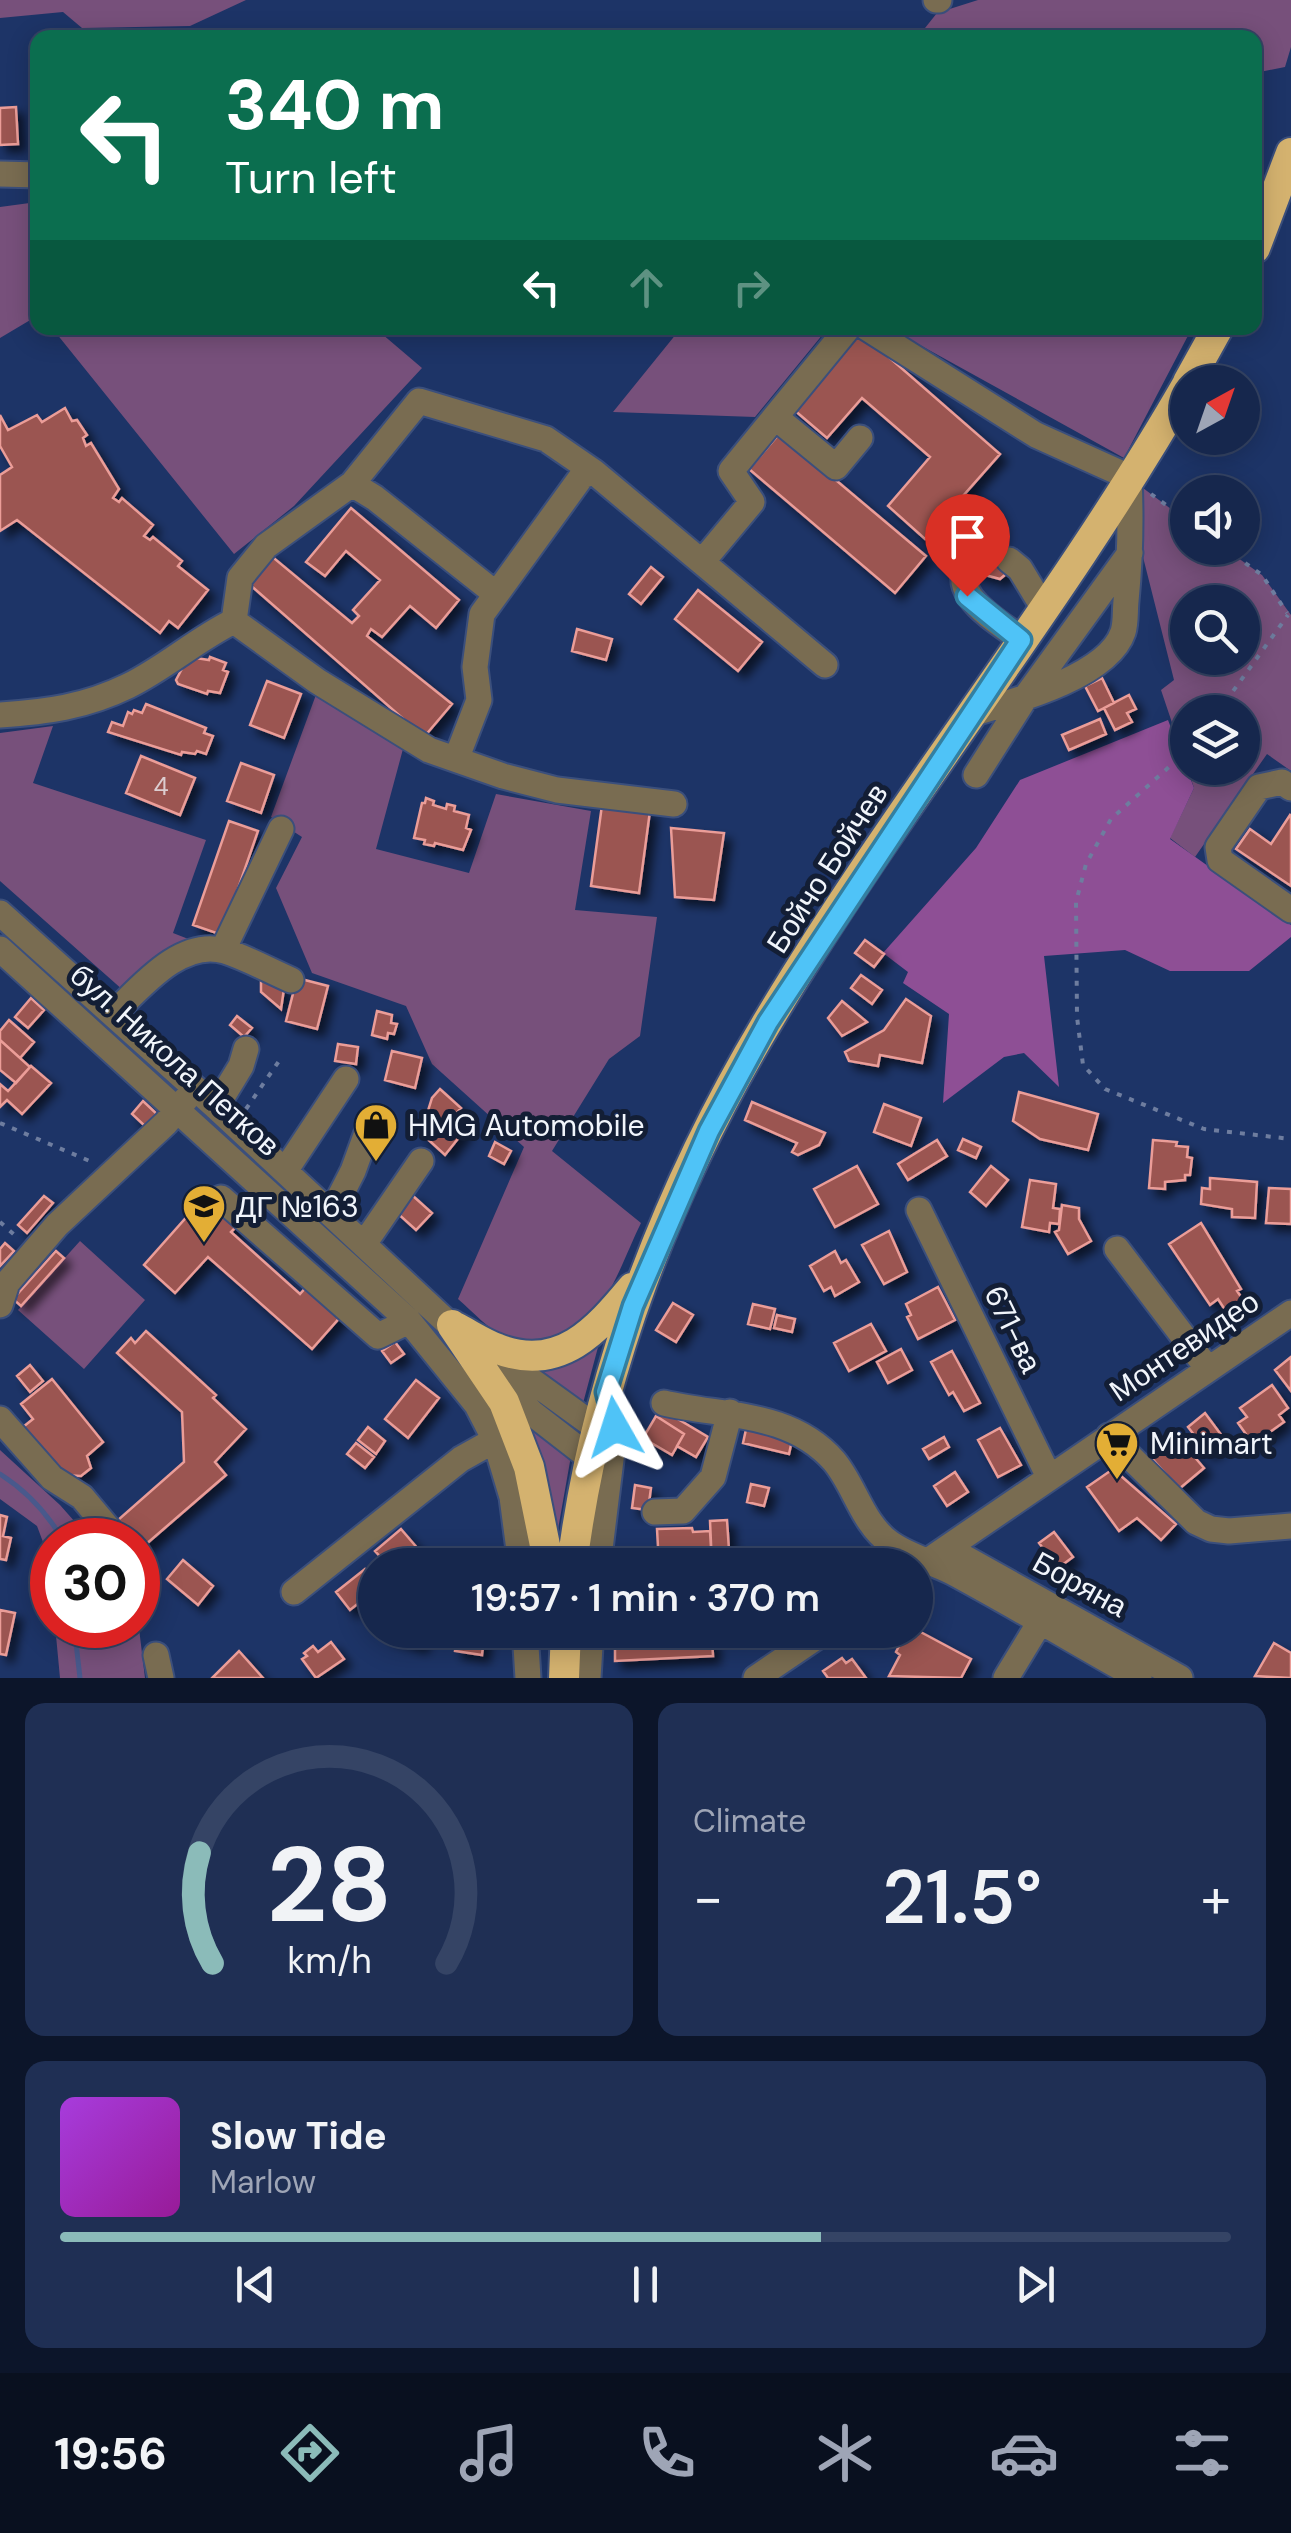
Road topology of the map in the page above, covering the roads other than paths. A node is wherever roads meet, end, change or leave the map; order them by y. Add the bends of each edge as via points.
1 (1291, 153) edge
2 (0, 174) edge
3 (30, 175) edge
4 (1262, 221) edge
5 (842, 335) edge
6 (878, 335) edge
7 (1214, 335) edge
8 (1198, 365) edge
9 (1170, 412) edge
10 (775, 417) junction
11 (860, 438) dead end
12 (594, 472) junction
13 (1129, 478) junction
14 (352, 484) junction
15 (982, 553) dead end
16 (1130, 553) junction
17 (1009, 560) dead end
18 (702, 562) junction
19 (496, 594) junction
20 (1043, 607) junction
21 (234, 621) junction
22 (1021, 640) junction
23 (825, 665) dead end
24 (1025, 698) junction
25 (0, 714) edge
26 (971, 714) junction
27 (457, 758) junction
28 (976, 775) dead end
29 (1291, 788) edge
30 (674, 804) dead end
31 (281, 829) dead end
32 (1291, 910) edge
33 (0, 913) edge
34 (0, 949) edge
35 (223, 950) junction
36 (291, 980) dead end
37 (113, 1014) junction
38 (246, 1049) dead end
39 (346, 1079) dead end
40 (196, 1089) junction
41 (216, 1107) junction
42 (178, 1110) junction
43 (372, 1119) dead end
44 (422, 1161) dead end
45 (285, 1172) junction
46 (221, 1198) dead end
47 (919, 1210) dead end
48 (331, 1214) junction
49 (364, 1244) junction
50 (1117, 1250) dead end
51 (647, 1270) junction
52 (0, 1305) edge
53 (1291, 1314) edge
54 (409, 1321) junction
55 (452, 1325) junction
56 (1208, 1369) junction
57 (606, 1392) junction
58 (664, 1402) dead end
59 (730, 1412) junction
60 (0, 1418) edge
61 (1109, 1436) junction
62 (496, 1440) junction
63 (594, 1443) junction
64 (1050, 1477) junction
65 (655, 1512) dead end
66 (100, 1518) edge
67 (1291, 1526) edge
68 (519, 1548) edge
69 (546, 1548) edge
70 (575, 1548) edge
71 (600, 1548) edge
72 (905, 1548) edge
73 (933, 1557) edge
74 (933, 1560) edge
75 (933, 1561) edge
76 (294, 1592) dead end
77 (1040, 1622) junction
78 (526, 1648) edge
79 (566, 1648) edge
80 (584, 1648) edge
81 (800, 1648) edge
82 (572, 1675) edge
83 (528, 1678) edge
84 (756, 1678) edge
85 (1006, 1678) edge
86 (1139, 1678) edge
87 (1180, 1678) edge

1 - 4 highway
2 - 3 street
5 - 10 street
6 - 13 street via 1036,435
7 - 8 highway, Бойчо Бойчев
9 - 13 highway, Бойчо Бойчев
10 - 11 street via 836,467
10 - 18 street via 731,471 752,502
12 - 14 street via 546,439 419,401
12 - 18 street
12 - 19 street via 582,476
13 - 16 street
13 - 20 highway, Бойчо Бойчев
14 - 19 street
14 - 21 street via 266,546 240,578
15 - 22 street via 970,559 962,578 967,596
16 - 24 street
16 - 24 street via 1123,633 1104,660
17 - 20 street
18 - 23 street
19 - 27 street via 482,614 475,667 479,700
20 - 22 highway, Бойчо Бойчев
21 - 25 street via 129,686 56,712
21 - 27 street via 317,682 429,750
22 - 26 highway, Бойчо Бойчев
24 - 26 street
24 - 28 street
26 - 51 highway, Бойчо Бойчев via 768,1022 709,1131
27 - 30 street via 556,790
29 - 32 street via 1282,782 1259,787 1218,848 1220,860
31 - 35 street
33 - 37 street, бул. Никола Петков
34 - 42 street, бул. Никола Петков
35 - 36 street
35 - 37 street via 173,961
37 - 40 street, бул. Никола Петков
38 - 41 street
39 - 45 street
40 - 41 street, бул. Никола Петков
40 - 42 street
41 - 45 street, бул. Никола Петков
42 - 52 street via 57,1225 7,1283
42 - 54 street, бул. Никола Петков
43 - 48 street
44 - 49 street
45 - 48 street, бул. Никола Петков
46 - 54 street via 378,1336
47 - 64 street, 671-ва
48 - 49 street, бул. Никола Петков
49 - 55 street, бул. Никола Петков
50 - 56 street
51 - 55 highway via 571,1348 524,1355
51 - 57 highway, Бойчо Бойчев
53 - 56 street, Монтевидео
54 - 62 street, бул. Никола Петков via 477,1405
55 - 63 street, бул. Никола Петков via 525,1373
55 - 69 highway via 511,1418
56 - 61 street, Монтевидео
57 - 63 highway, Бойчо Бойчев
57 - 71 street via 615,1427
58 - 59 street
59 - 65 street via 713,1476 683,1512
59 - 72 street via 798,1431 834,1461 875,1529
60 - 66 street via 52,1478
61 - 64 street, Монтевидео
61 - 67 street via 1196,1522 1229,1530
62 - 68 street, бул. Никола Петков
62 - 76 street via 461,1459
63 - 70 highway
64 - 73 street, Монтевидео
74 - 87 street, Боряна
75 - 77 street, Боряна
77 - 85 street
77 - 86 street, Боряна
78 - 83 street
79 - 82 highway
80 - 82 street
81 - 84 street

